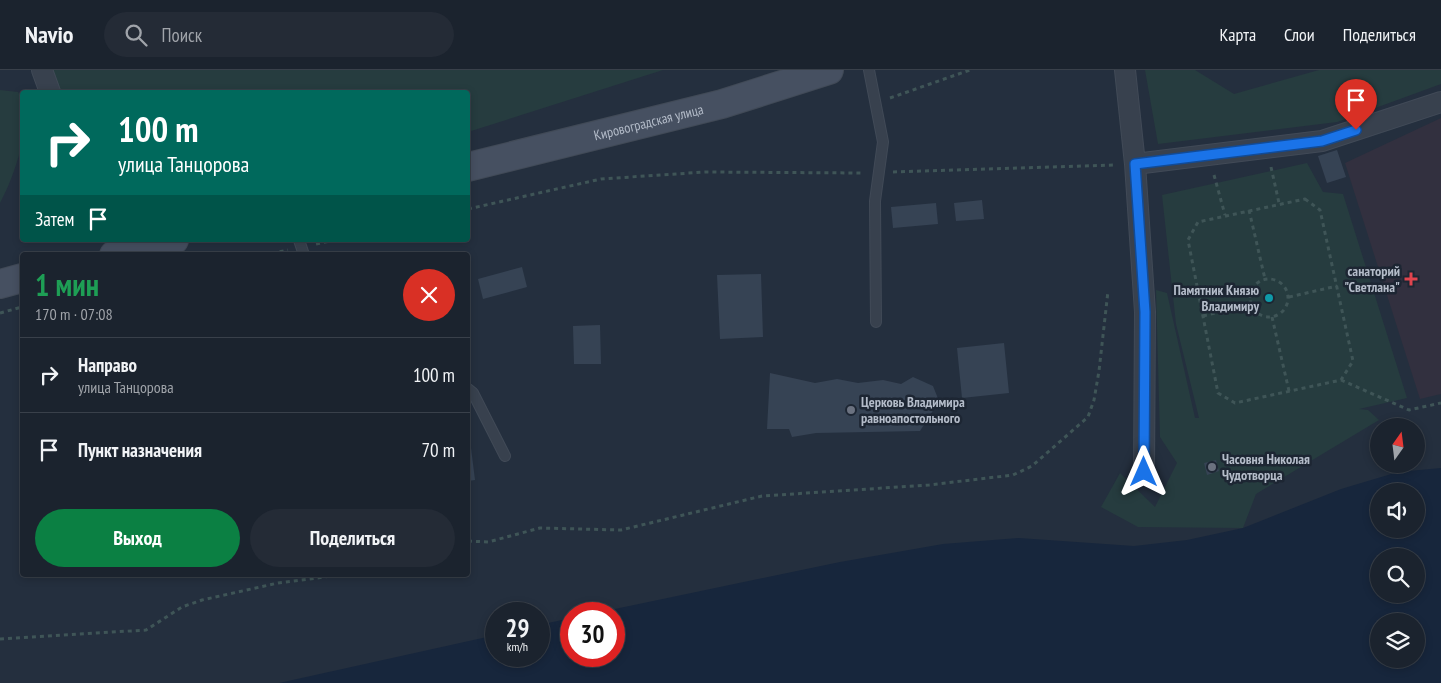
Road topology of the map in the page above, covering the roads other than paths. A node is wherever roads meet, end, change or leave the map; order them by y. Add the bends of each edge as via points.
1 (42, 70) edge
2 (829, 70) edge
3 (869, 70) edge
4 (1125, 70) edge
5 (49, 90) edge
6 (1441, 102) edge
7 (1135, 164) junction
8 (470, 167) edge
9 (166, 242) edge
10 (125, 252) edge
11 (20, 279) edge
12 (0, 284) edge
13 (876, 322) dead end
14 (470, 391) edge
15 (505, 456) dead end
16 (1144, 472) dead end

1 - 5 street
2 - 8 main road, Кировоградская улица via 722,104
3 - 13 lane via 883,142 876,201
4 - 7 street
6 - 7 street via 1322,141
7 - 16 street via 1145,312
9 - 10 main road
11 - 12 main road
14 - 15 lane

